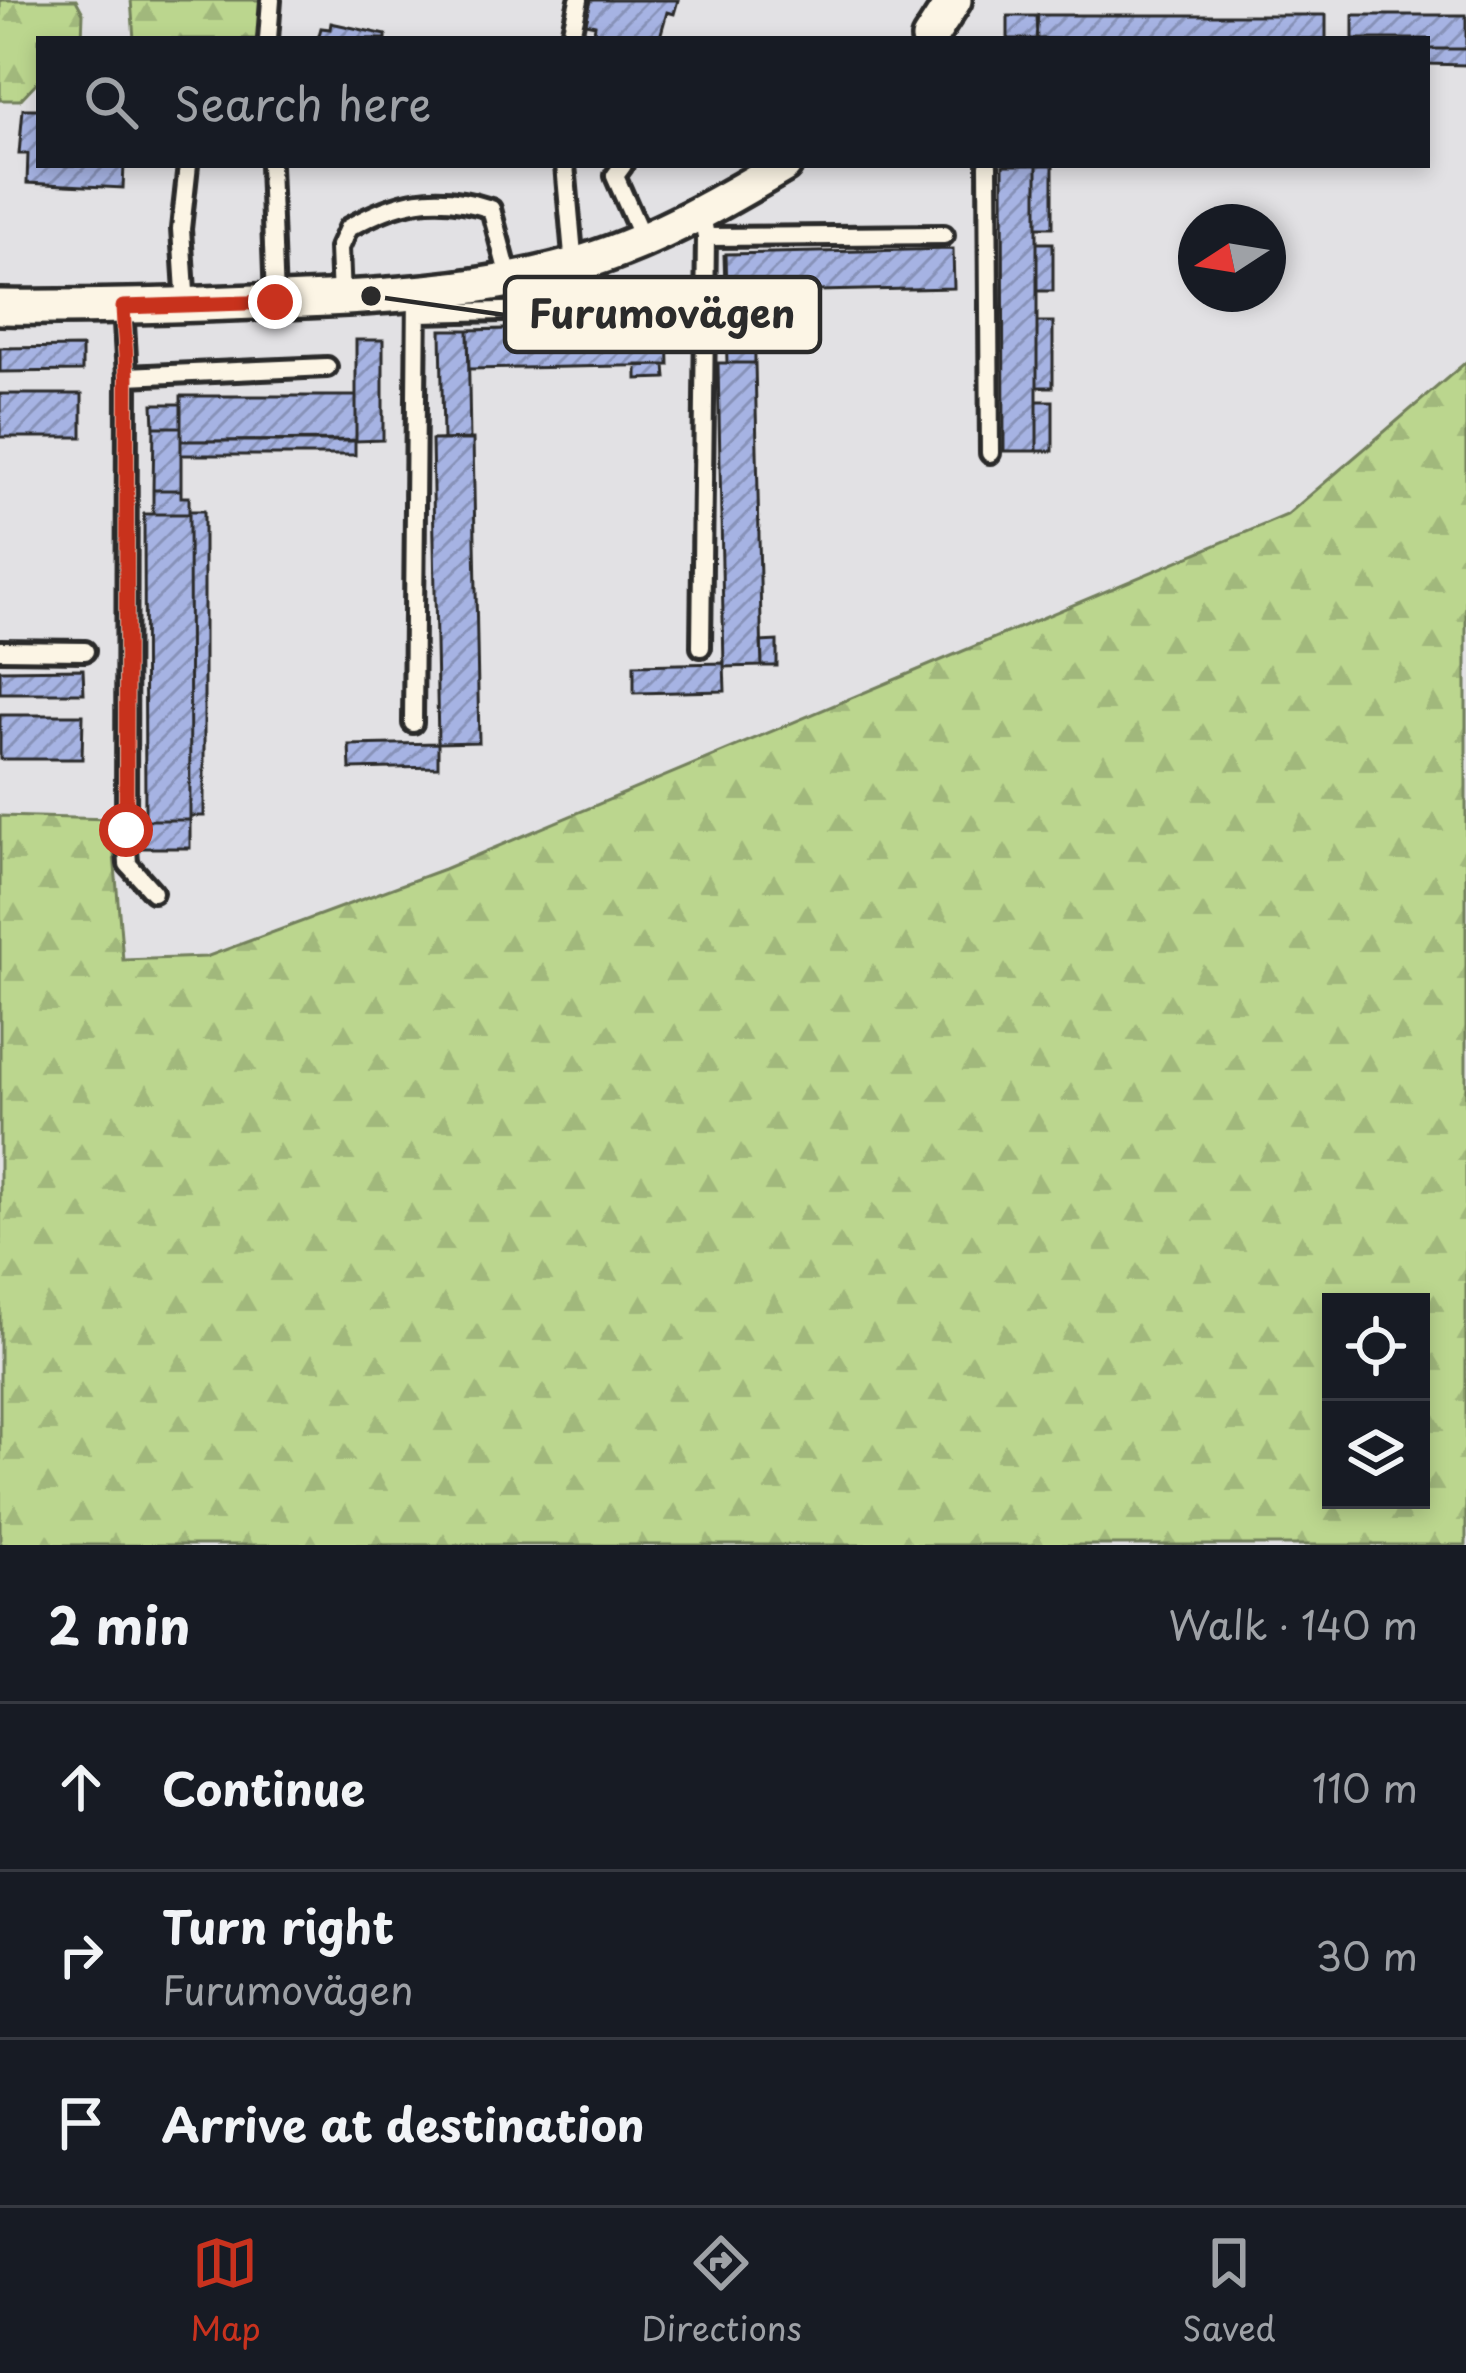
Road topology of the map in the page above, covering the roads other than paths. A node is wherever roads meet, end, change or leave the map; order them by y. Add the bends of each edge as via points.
1 (271, 0) edge
2 (579, 0) edge
3 (953, 0) edge
4 (268, 36) edge
5 (571, 36) edge
6 (931, 36) edge
7 (188, 168) edge
8 (270, 168) edge
9 (565, 168) edge
10 (621, 168) edge
11 (780, 168) edge
12 (988, 168) edge
13 (704, 225) junction
14 (944, 235) dead end
15 (643, 239) junction
16 (574, 266) junction
17 (510, 280) junction
18 (341, 299) junction
19 (275, 302) junction
20 (419, 303) junction
21 (703, 306) junction
22 (0, 307) edge
23 (123, 307) junction
24 (186, 307) junction
25 (327, 367) dead end
26 (127, 376) junction
27 (990, 453) dead end
28 (701, 647) dead end
29 (0, 650) edge
30 (85, 651) dead end
31 (413, 724) dead end
32 (153, 892) dead end

1 - 4 lane
2 - 5 lane
3 - 6 street
7 - 24 lane
8 - 19 lane
9 - 16 lane
10 - 15 lane via 615,176
11 - 13 street
12 - 27 lane
13 - 14 lane
13 - 15 street
13 - 21 lane
15 - 16 street
16 - 17 street
17 - 18 lane via 491,209 426,199 348,228 339,248
17 - 20 street
18 - 19 street
18 - 20 street
19 - 24 street
20 - 21 lane
20 - 31 lane
21 - 28 lane
22 - 23 street
23 - 24 street
23 - 26 lane
25 - 26 lane
26 - 32 lane via 126,830 128,864
29 - 30 lane

